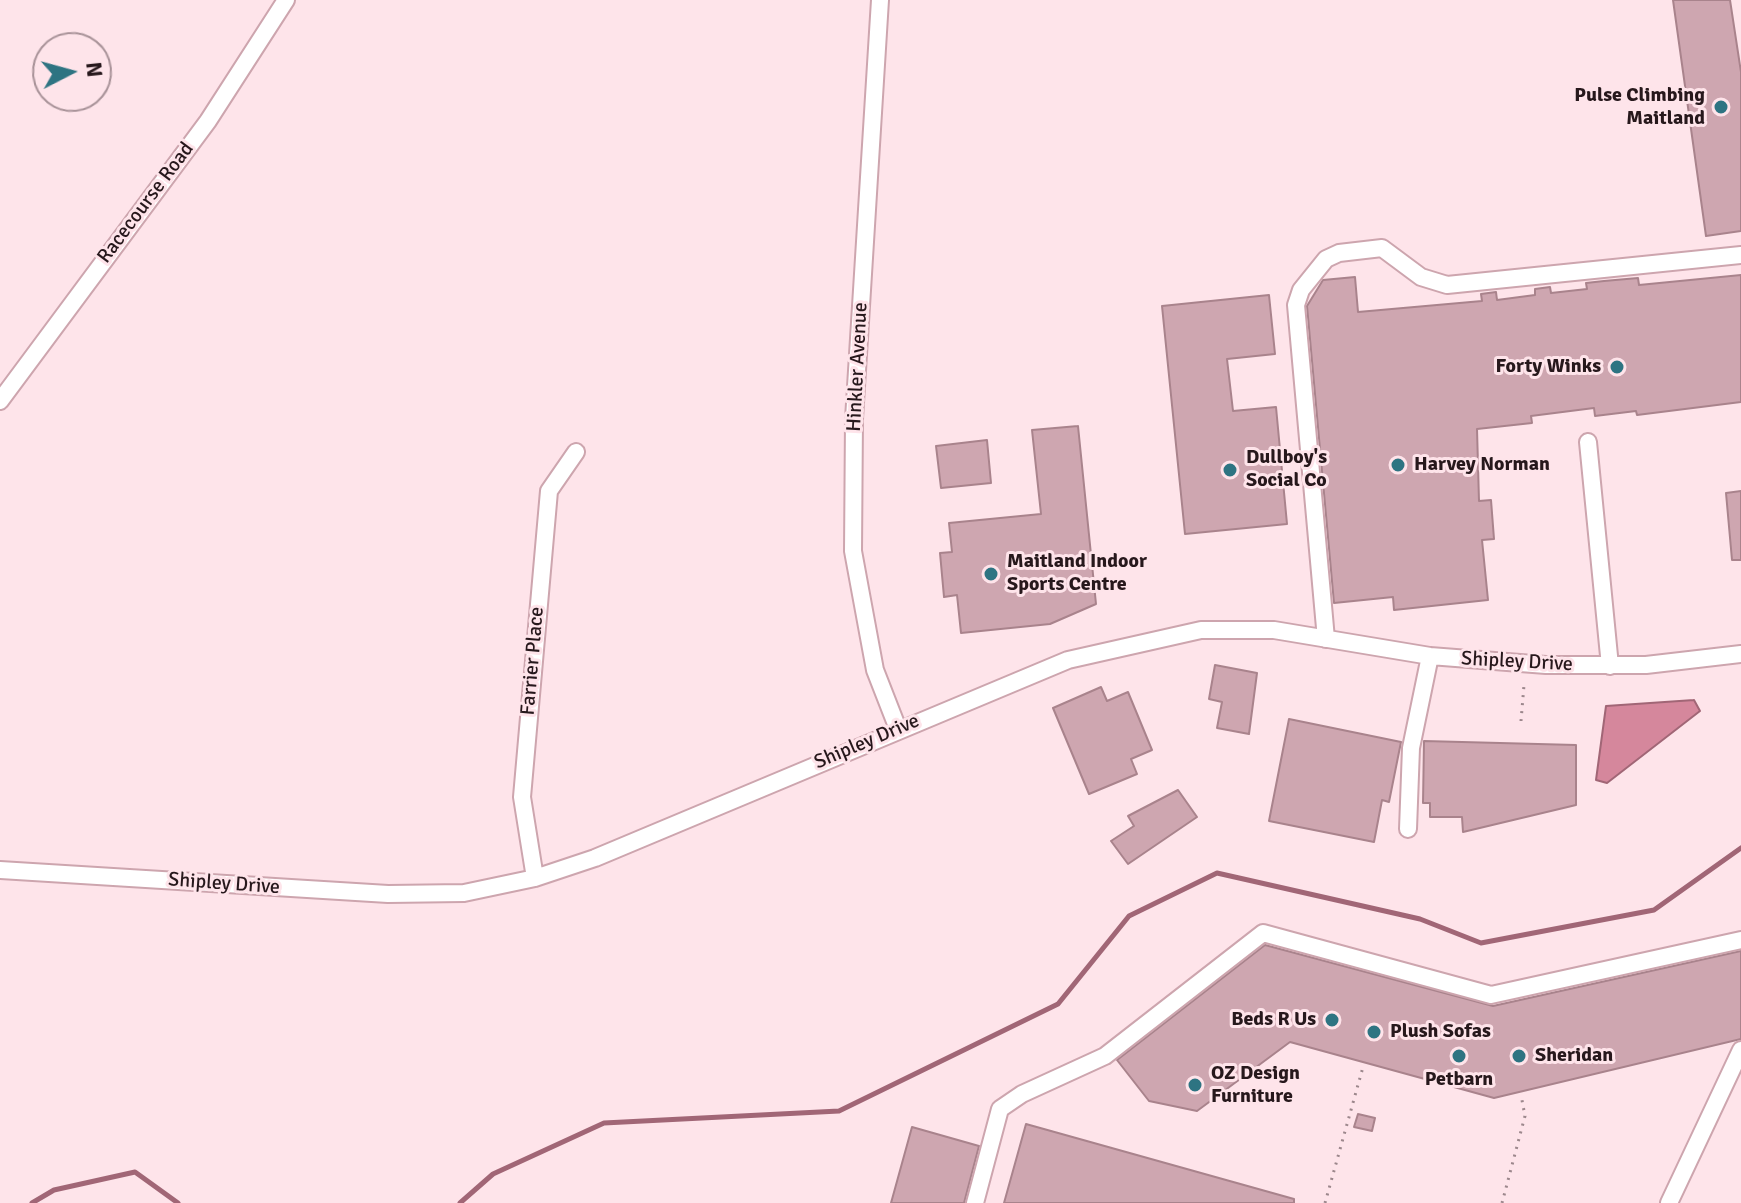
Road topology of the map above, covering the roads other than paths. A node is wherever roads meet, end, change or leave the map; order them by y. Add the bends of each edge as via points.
1 (286, 0) edge
2 (880, 0) edge
3 (1741, 255) edge
4 (2, 395) edge
5 (1588, 442) dead end
6 (576, 452) dead end
7 (1326, 639) junction
8 (1741, 654) edge
9 (1430, 656) junction
10 (1610, 666) junction
11 (898, 729) junction
12 (1408, 829) dead end
13 (0, 870) edge
14 (535, 878) junction
15 (1741, 940) edge
16 (1741, 1050) edge
17 (975, 1203) edge
18 (1669, 1203) edge

1 - 4 street, Racecourse Road via 208,121
2 - 11 street, Hinkler Avenue via 854,419 853,551 875,670
3 - 7 street via 1447,285 1421,277 1382,248 1326,259 1301,290 1296,305
5 - 10 street
6 - 14 street, Farrier Place via 549,491 522,797
7 - 9 street, Shipley Drive
7 - 11 street, Shipley Drive via 1235,627 1125,644 1068,660
8 - 10 street, Shipley Drive
9 - 10 street, Shipley Drive
9 - 12 street via 1411,748
11 - 14 street, Shipley Drive via 595,858
13 - 14 street, Shipley Drive via 432,896
15 - 17 street via 1491,995 1263,933 1105,1056 1000,1109
16 - 18 street

